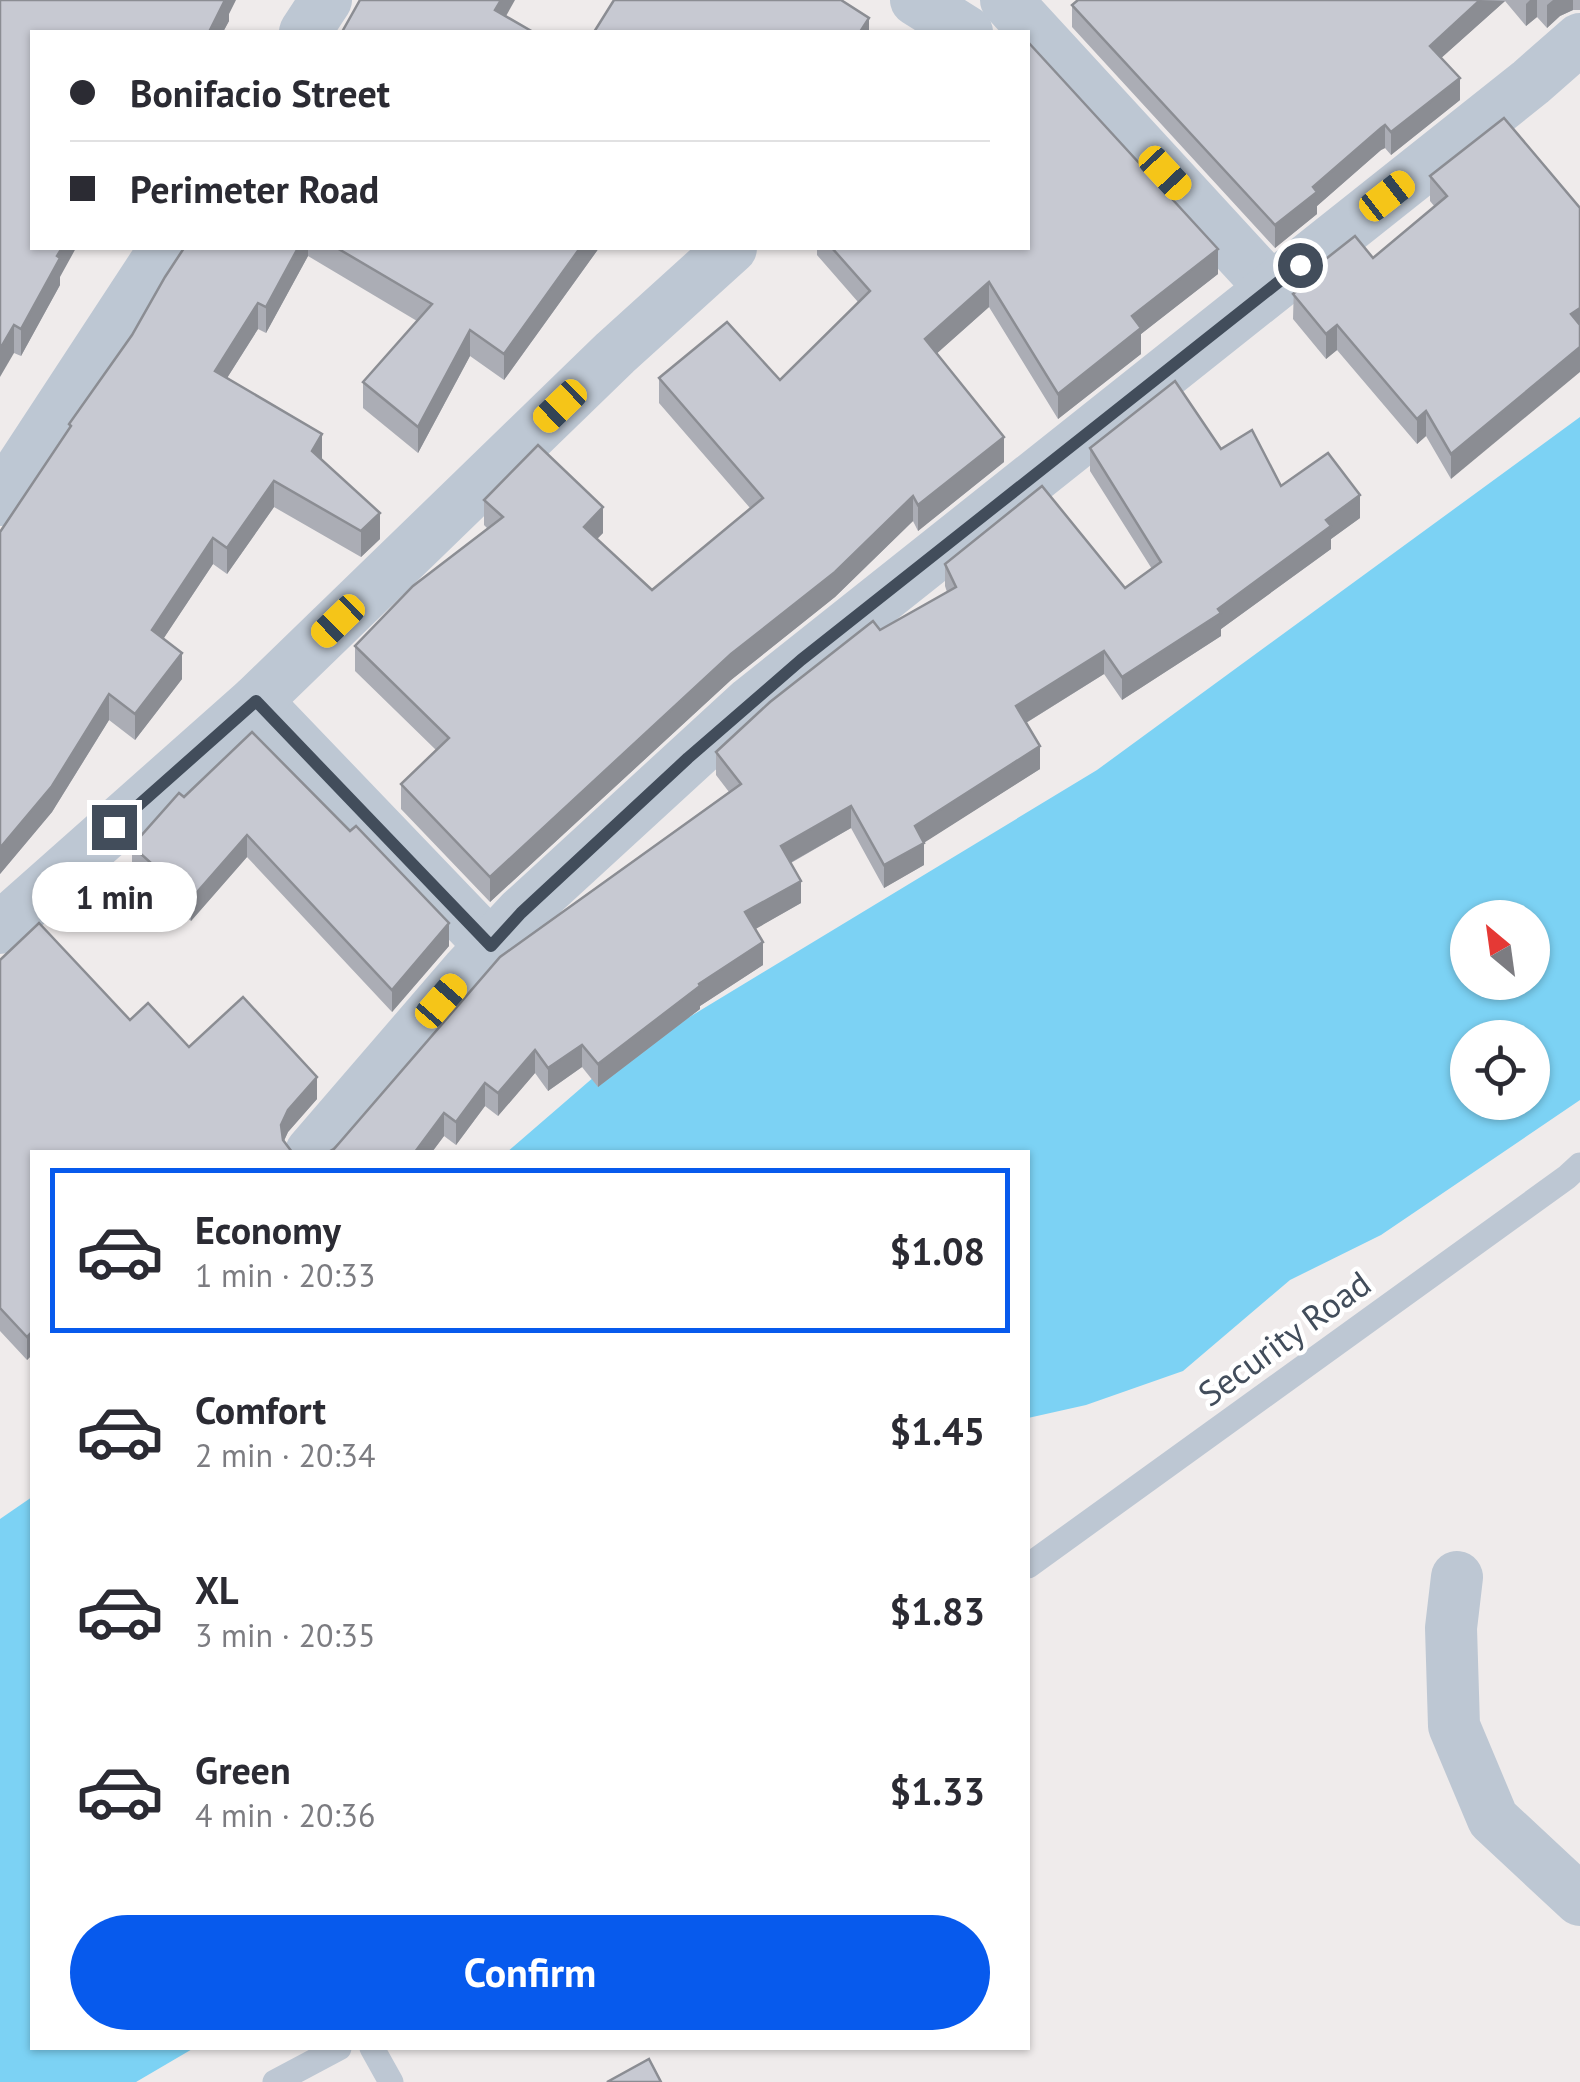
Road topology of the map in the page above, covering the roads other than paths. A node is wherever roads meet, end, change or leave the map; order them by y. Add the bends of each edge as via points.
1 (326, 0) edge
2 (916, 0) edge
3 (1004, 0) edge
4 (305, 30) edge
5 (964, 30) edge
6 (969, 30) edge
7 (1580, 39) edge
8 (163, 250) edge
9 (728, 250) edge
10 (1272, 288) junction
11 (0, 500) edge
12 (256, 701) junction
13 (0, 928) edge
14 (491, 946) junction
15 (313, 1150) edge
16 (1580, 1166) edge
17 (1030, 1565) edge
18 (1457, 1577) dead end
19 (1580, 1900) edge
20 (335, 2050) edge
21 (373, 2050) edge
22 (275, 2082) edge
23 (391, 2082) edge

1 - 4 street
2 - 5 street
3 - 6 street
3 - 10 street
7 - 10 street
8 - 11 street
9 - 12 street
10 - 14 street via 750,702
12 - 13 street
12 - 14 street
14 - 15 street
16 - 17 lane, Security Road
18 - 19 street via 1454,1726 1493,1819
20 - 22 lane
21 - 23 lane

